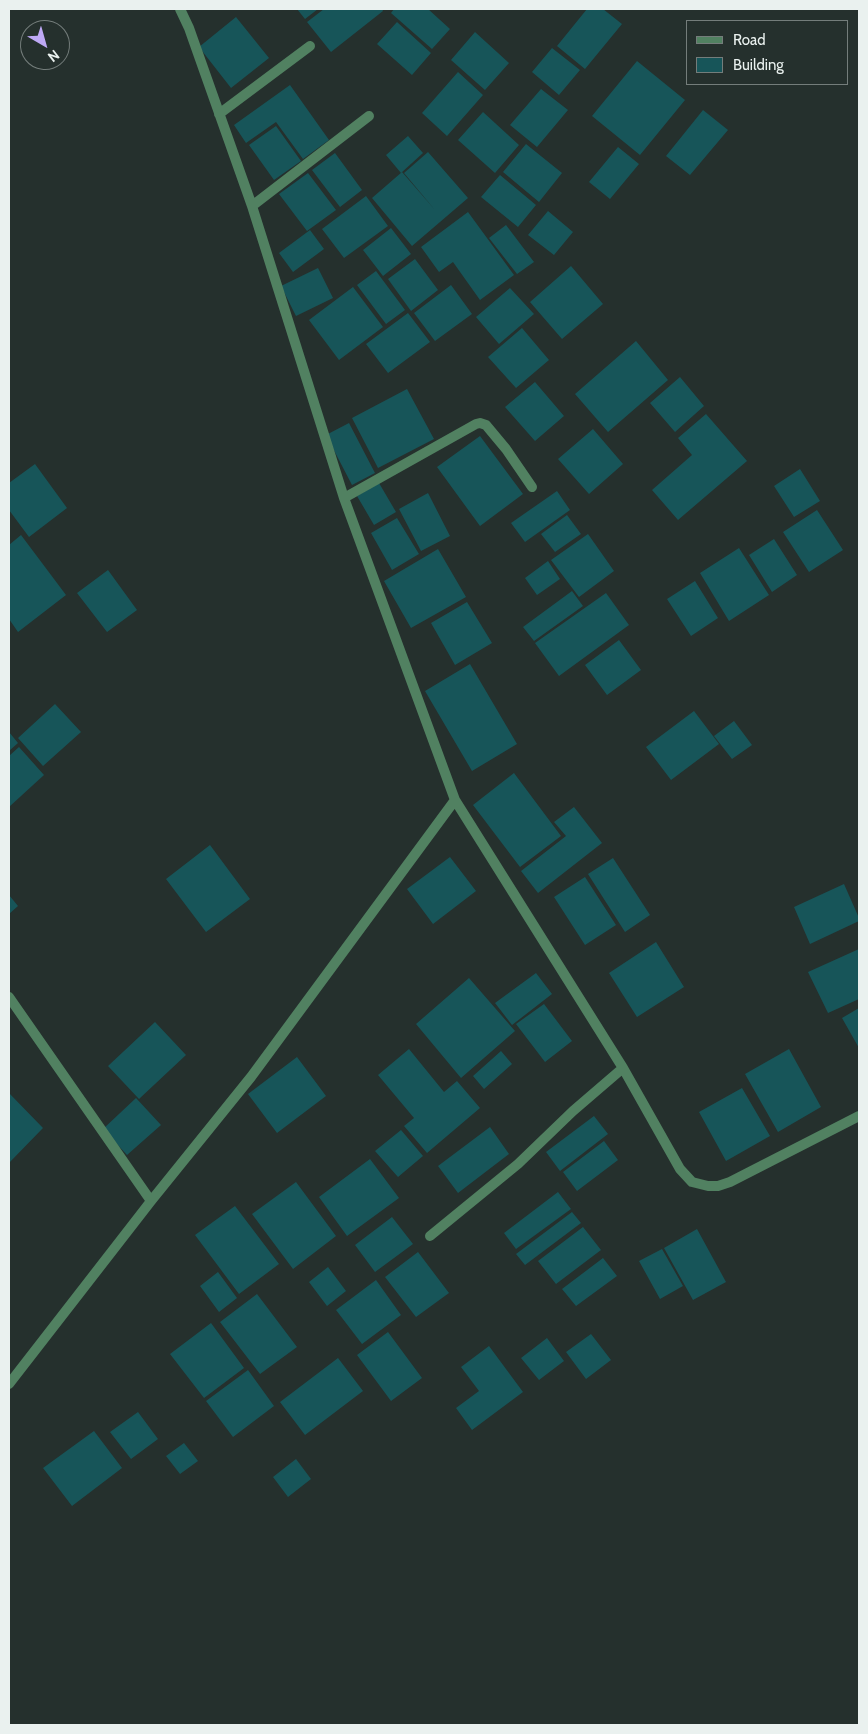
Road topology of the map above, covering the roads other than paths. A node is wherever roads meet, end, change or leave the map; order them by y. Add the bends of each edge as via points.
1 (180, 9) edge
2 (310, 46) dead end
3 (219, 114) junction
4 (369, 116) dead end
5 (252, 206) junction
6 (532, 487) dead end
7 (344, 498) junction
8 (455, 800) junction
9 (9, 997) edge
10 (623, 1068) junction
11 (859, 1116) edge
12 (151, 1202) junction
13 (430, 1236) dead end
14 (9, 1384) edge

1 - 3 street
2 - 3 street
3 - 5 street
4 - 5 street
5 - 7 street
6 - 7 street via 506,449 480,423
7 - 8 street
8 - 10 street
8 - 12 street via 251,1076
9 - 12 street
10 - 11 street via 680,1169 692,1182 708,1186 730,1182
10 - 13 street via 508,1172
12 - 14 street

